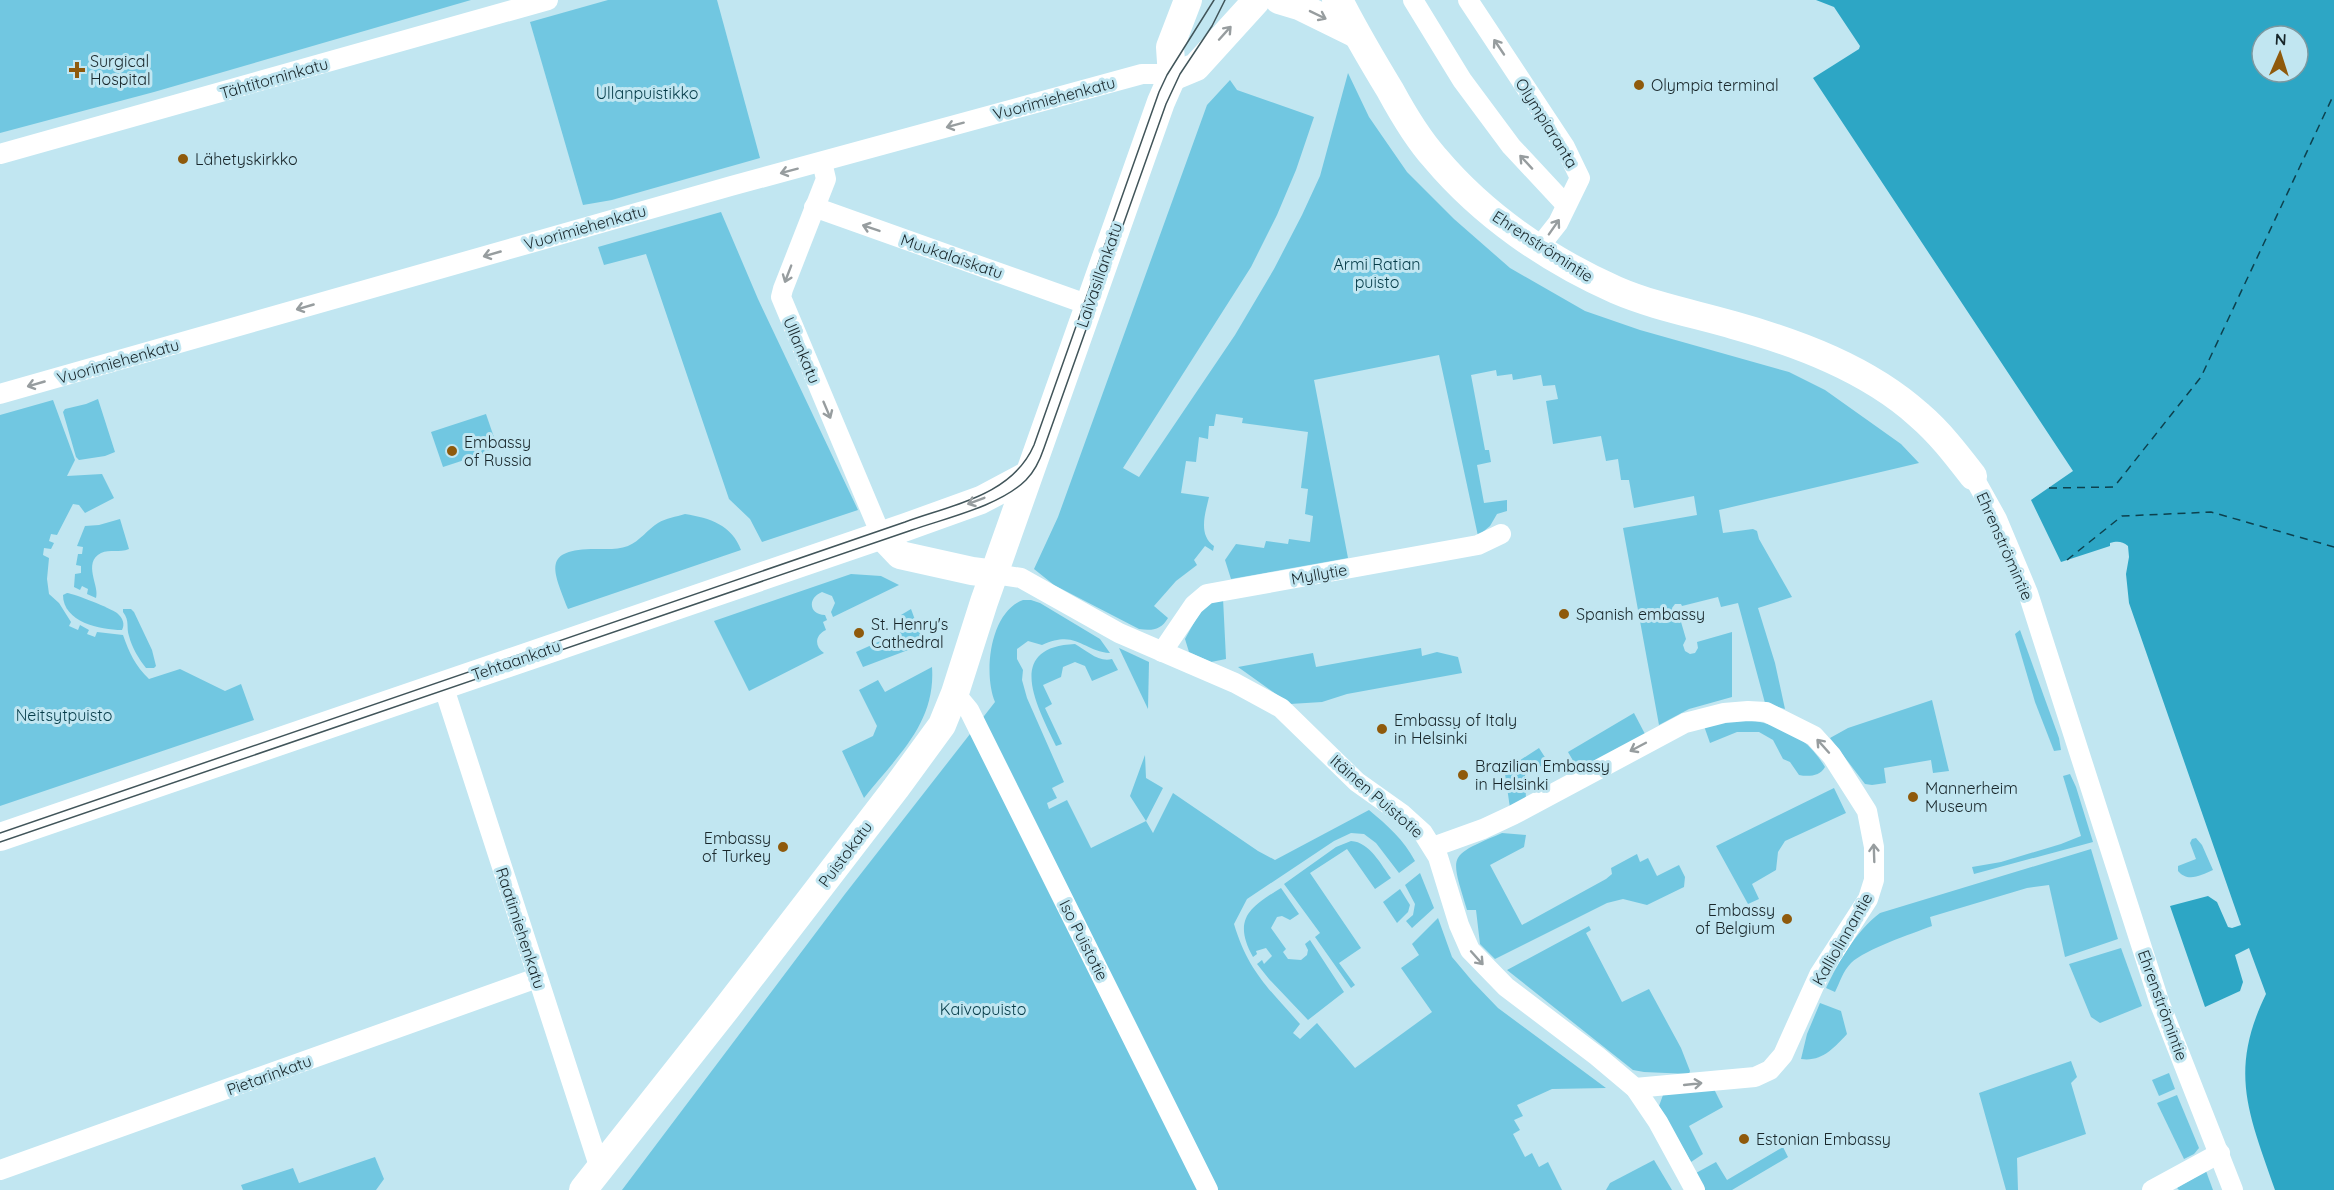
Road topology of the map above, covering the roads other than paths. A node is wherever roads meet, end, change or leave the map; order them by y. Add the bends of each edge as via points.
1 (548, 0) edge
2 (1188, 0) edge
3 (1264, 0) edge
4 (1336, 0) edge
5 (1413, 0) edge
6 (1468, 0) edge
7 (1356, 34) junction
8 (1172, 77) junction
9 (0, 154) edge
10 (822, 162) junction
11 (1566, 205) junction
12 (814, 207) junction
13 (1539, 247) junction
14 (1089, 305) junction
15 (0, 394) edge
16 (1028, 475) junction
17 (1973, 476) joint
18 (1501, 534) dead end
19 (880, 535) junction
20 (995, 574) junction
21 (1162, 652) junction
22 (443, 685) junction
23 (955, 693) junction
24 (0, 837) edge
25 (1433, 847) junction
26 (537, 978) junction
27 (1635, 1088) junction
28 (2220, 1153) junction
29 (0, 1170) edge
30 (591, 1180) edge
31 (1208, 1190) edge
32 (1695, 1190) edge
33 (2152, 1190) edge
34 (2233, 1190) edge

1 - 9 street, Tähtitorninkatu
2 - 8 street, Laivasillankatu via 1170,47
3 -> 7 street via 1299,6
8 -> 3 street via 1196,67
4 - 7 street, Ehrenströmintie
11 -> 5 street via 1510,146 1462,80
11 -> 6 street, Olympiaranta via 1580,178 1565,147
7 - 13 street, Ehrenströmintie via 1434,157 1473,198
8 -> 10 street, Vuorimiehenkatu via 1142,74
8 - 14 street, Laivasillankatu
10 - 12 street, Ullankatu via 826,179
10 -> 15 street, Vuorimiehenkatu
13 -> 11 street, Olympiaranta via 1558,223
14 -> 12 street, Muukalaiskatu
12 -> 19 street, Ullankatu via 781,297
13 - 17 street, Ehrenströmintie via 1573,270 1619,291 1790,342 1844,365 1917,413 1940,434
14 - 16 street, Laivasillankatu
16 -> 19 street, Tehtaankatu via 981,500
16 - 20 street, Puistokatu
17 - 28 street, Ehrenströmintie via 1997,519 2028,593 2160,1004
18 - 21 street, Myllytie via 1478,545 1206,594 1194,604
19 - 20 street via 900,555
19 - 22 street, Tehtaankatu
20 - 21 street, Itäinen Puistotie via 1021,578 1080,613
20 - 23 street, Puistokatu
21 - 25 street, Itäinen Puistotie via 1235,683 1281,708 1357,782 1424,833
22 - 24 street, Tehtaankatu
22 - 26 street, Raatimiehenkatu
23 - 30 street, Puistokatu via 936,735
23 - 31 street, Iso Puistotie via 969,710
25 -> 27 street, Itäinen Puistotie via 1470,950 1479,961 1506,987
27 -> 25 street, Kalliolinnantie via 1755,1077 1770,1070 1783,1055 1819,975 1868,899 1874,880 1874,847 1867,811 1832,756 1804,729 1766,712 1724,713 1685,723 1483,829
26 - 29 street, Pietarinkatu
26 - 30 street, Raatimiehenkatu
27 - 32 street, Itäinen Puistotie
28 - 33 street
28 - 34 street, Ehrenströmintie

